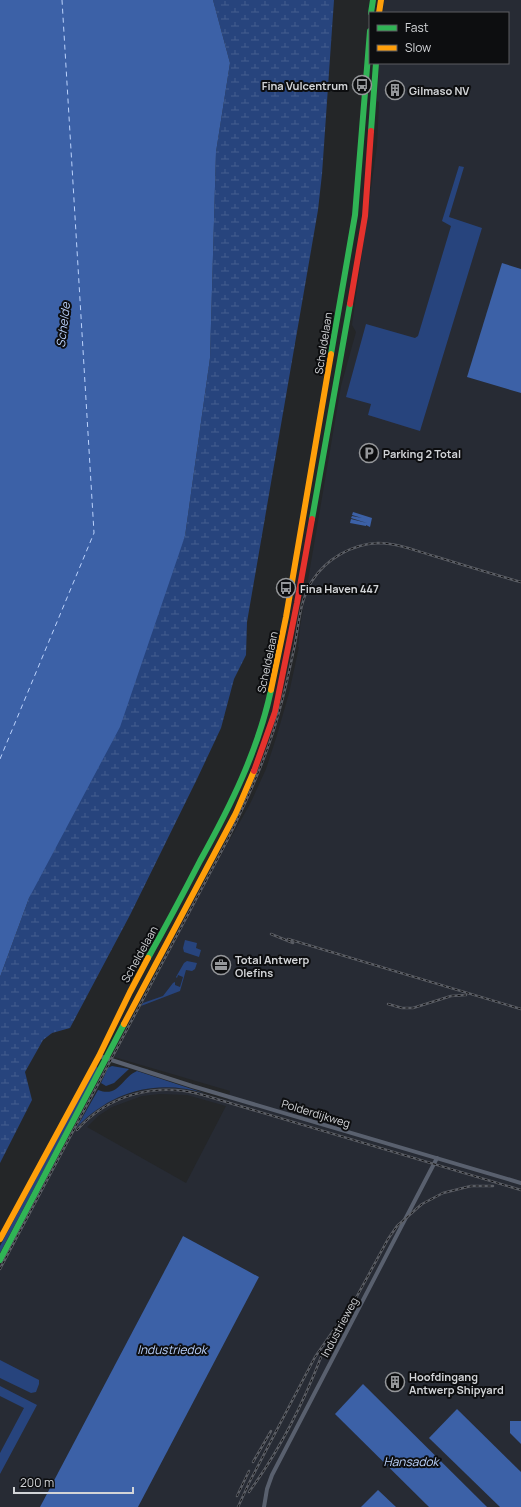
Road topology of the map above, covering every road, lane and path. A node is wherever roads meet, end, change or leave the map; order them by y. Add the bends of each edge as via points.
1 (372, 0) edge
2 (381, 0) edge
3 (372, 10) edge
4 (380, 10) edge
5 (369, 45) edge
6 (376, 64) edge
7 (363, 131) junction
8 (371, 131) junction
9 (308, 487) junction
10 (317, 488) junction
11 (294, 567) junction
12 (303, 569) junction
13 (286, 617) junction
14 (294, 618) junction
15 (178, 922) junction
16 (168, 923) junction
17 (130, 992) junction
18 (139, 996) junction
19 (99, 1056) junction
20 (106, 1059) junction
21 (437, 1158) junction
22 (521, 1183) edge
23 (0, 1239) edge
24 (0, 1260) edge
25 (264, 1507) edge

1 - 3 main road
2 - 4 main road
3 - 4 main road
5 - 7 main road, Scheldelaan
6 - 8 main road, Scheldelaan
7 - 8 main road
7 - 9 main road, Scheldelaan via 354,222
8 - 10 main road, Scheldelaan via 364,216
9 - 10 main road
9 - 11 main road, Scheldelaan
10 - 12 main road, Scheldelaan
11 - 12 main road
11 - 13 main road, Scheldelaan
12 - 14 main road, Scheldelaan
13 - 14 main road
13 - 16 main road, Scheldelaan via 267,709 254,750 228,810
14 - 15 main road, Scheldelaan via 275,712 251,780
15 - 16 main road
15 - 18 main road, Scheldelaan
16 - 17 main road, Scheldelaan
17 - 18 main road
17 - 19 main road, Scheldelaan
18 - 20 main road, Scheldelaan
19 - 20 street, Polderdijkweg
19 - 23 main road, Scheldelaan
20 - 21 street, Polderdijkweg
20 - 24 main road, Scheldelaan
21 - 22 street, Polderdijkweg
21 - 25 street, Industrieweg via 272,1475

